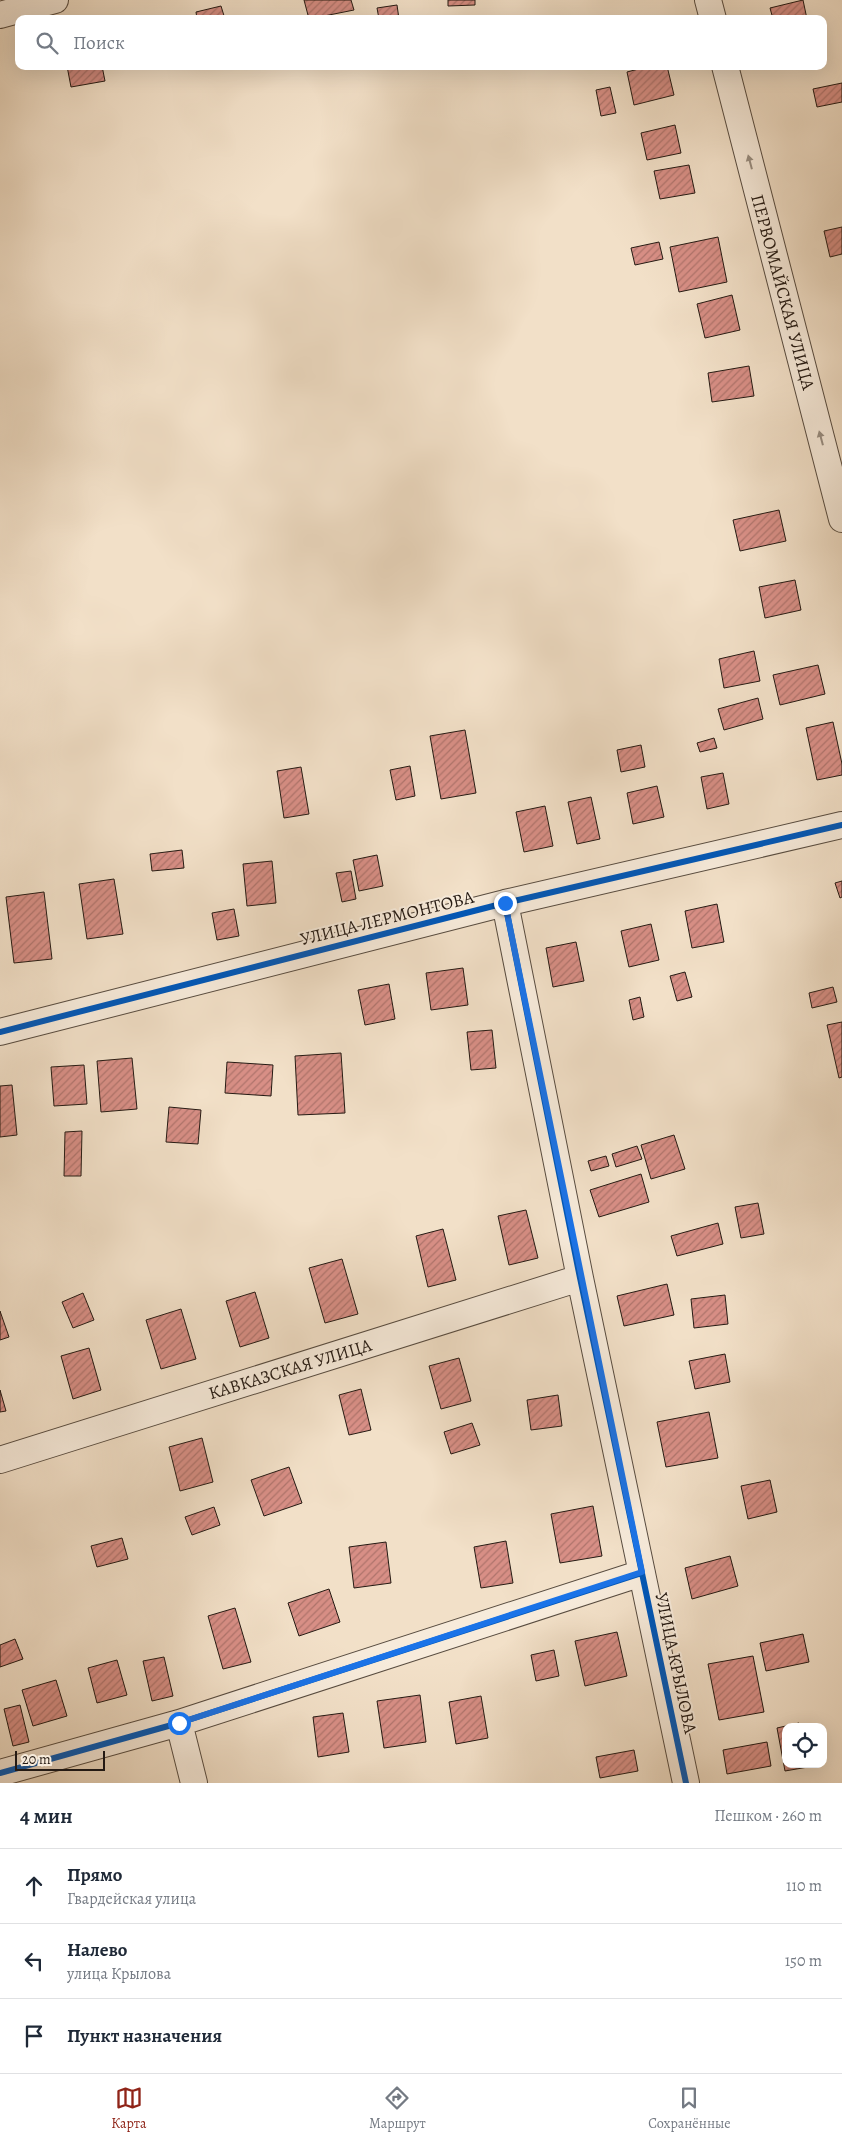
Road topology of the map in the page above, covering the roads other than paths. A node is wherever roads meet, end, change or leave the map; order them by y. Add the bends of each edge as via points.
1 (55, 0) edge
2 (708, 0) edge
3 (0, 15) edge
4 (712, 15) edge
5 (726, 70) edge
6 (842, 519) edge
7 (842, 824) edge
8 (505, 903) junction
9 (0, 1032) edge
10 (580, 1278) junction
11 (0, 1460) edge
12 (642, 1572) junction
13 (179, 1723) junction
14 (0, 1773) edge
15 (194, 1783) edge
16 (686, 1783) edge

1 - 3 street
2 - 4 street
6 -> 5 street, ПЕРВОМАЙСКАЯ УЛИЦА
7 - 8 street, УЛИЦА ЛЕРМОНТОВА
8 - 9 street, УЛИЦА ЛЕРМОНТОВА
8 - 10 street, УЛИЦА КРЫЛОВА
10 - 11 street, КАВКАЗСКАЯ УЛИЦА
10 - 12 street, УЛИЦА КРЫЛОВА
12 - 13 street
12 - 16 street, УЛИЦА КРЫЛОВА
13 - 14 street
13 - 15 street

